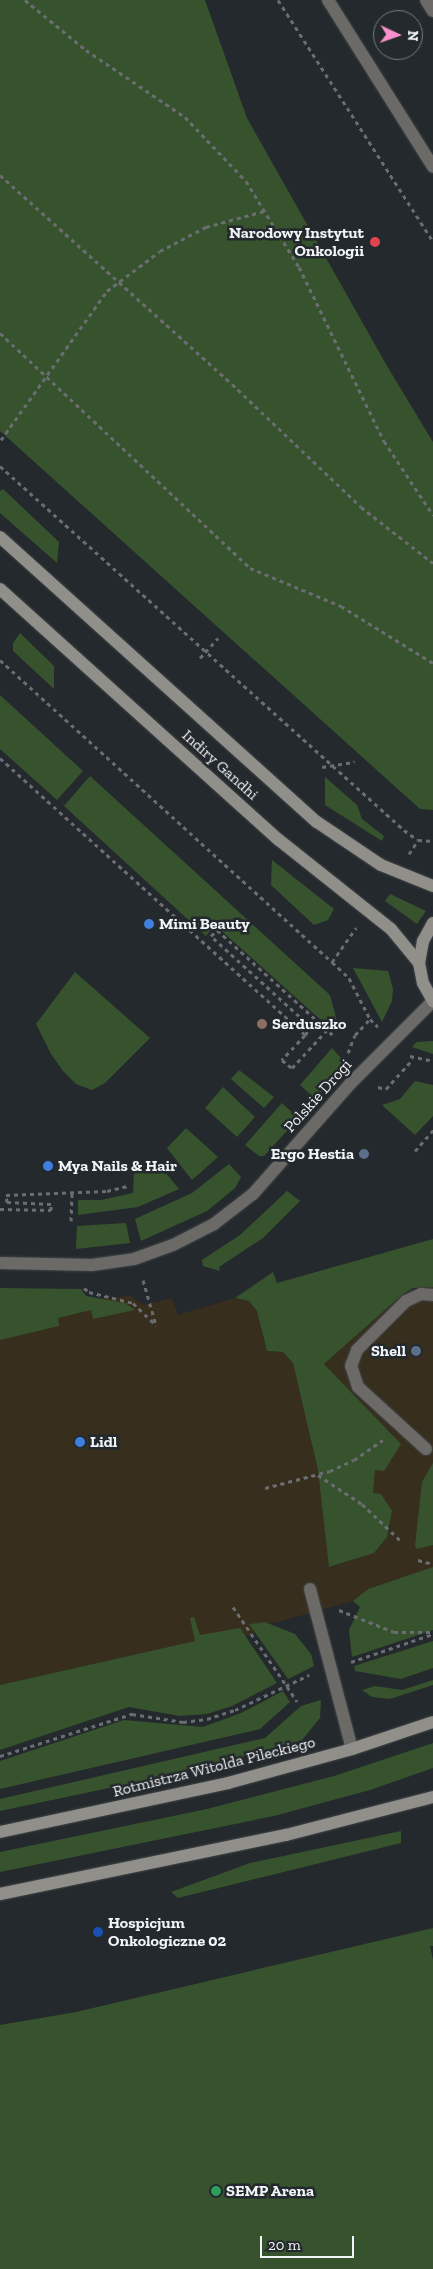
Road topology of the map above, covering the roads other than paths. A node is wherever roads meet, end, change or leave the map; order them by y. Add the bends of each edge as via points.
1 (328, 0) edge
2 (426, 0) edge
3 (433, 11) edge
4 (433, 167) edge
5 (0, 536) edge
6 (0, 589) edge
7 (433, 886) edge
8 (433, 923) edge
9 (419, 963) junction
10 (433, 1001) edge
11 (0, 1263) edge
12 (433, 1295) edge
13 (426, 1449) dead end
14 (311, 1594) road end
15 (433, 1722) edge
16 (352, 1749) junction
17 (433, 1797) edge
18 (0, 1832) edge
19 (0, 1894) edge

1 - 4 street
2 - 3 street
5 - 7 street, Indiry Gandhi via 317,822 381,865
6 - 9 street, Indiry Gandhi via 279,840 391,929
8 - 9 street via 423,941
9 - 10 street via 423,983
10 - 11 street, Polskie Drogi via 350,1084 253,1194 214,1224 173,1245 134,1259 92,1265
12 - 13 street via 421,1294 406,1301 357,1350 354,1358 354,1381
14 - 16 street
15 - 16 street, Rotmistrza Witolda Pileckiego
16 - 18 street, Rotmistrza Witolda Pileckiego via 154,1801
17 - 19 street via 286,1835

